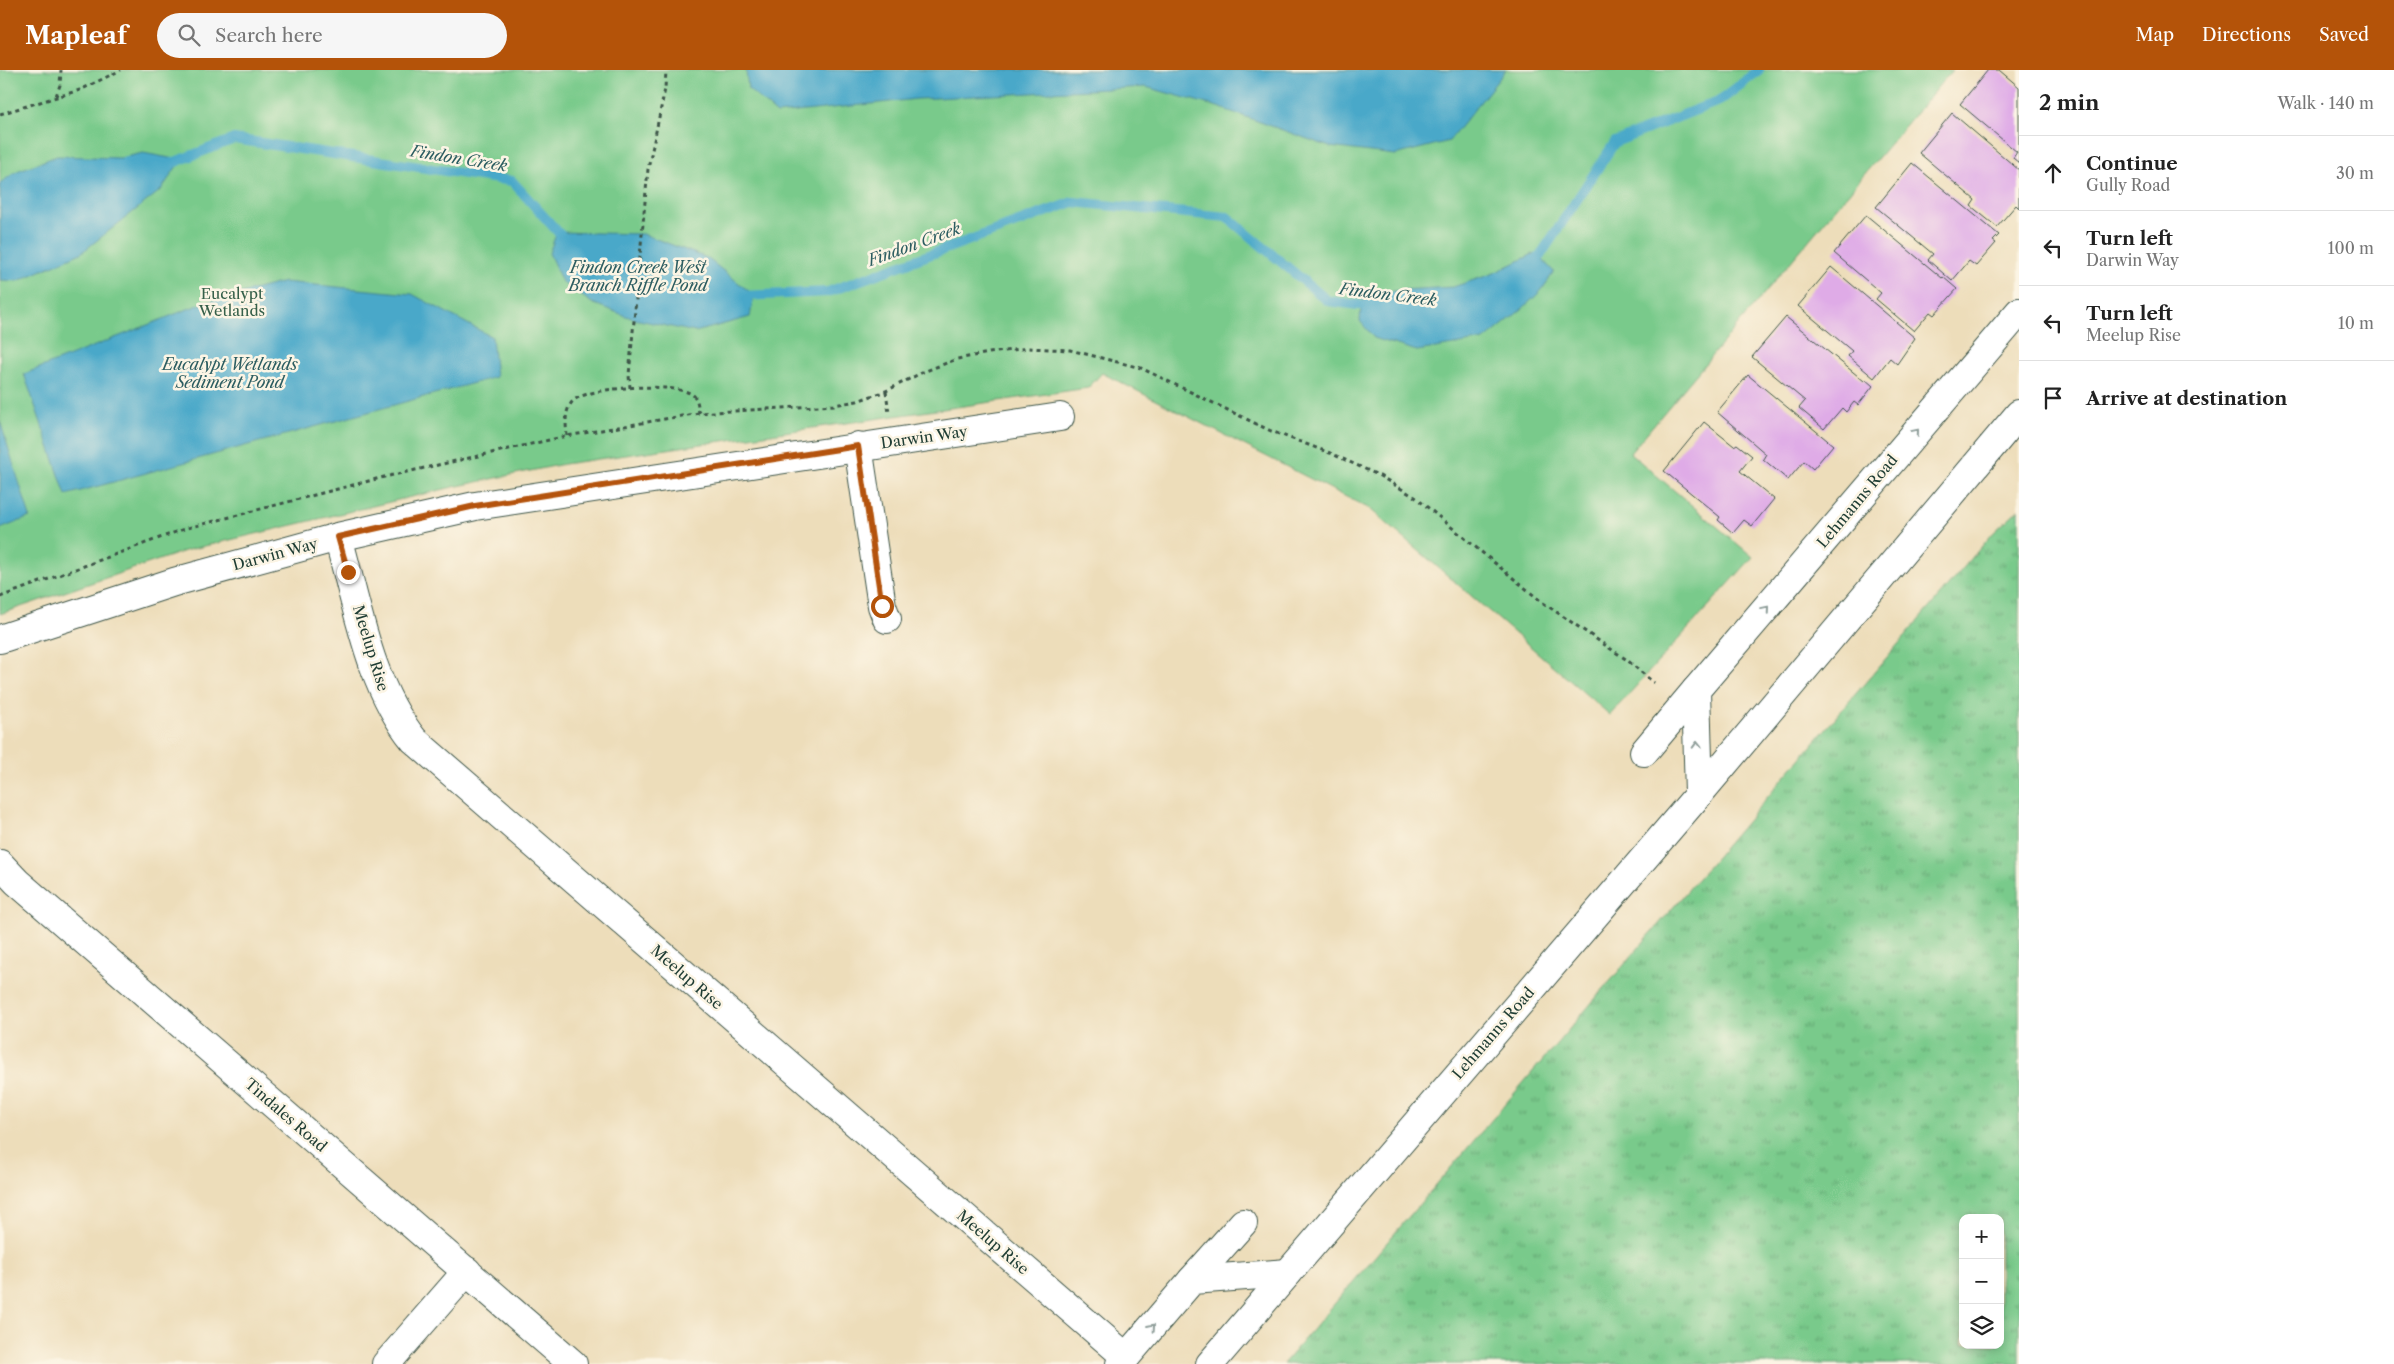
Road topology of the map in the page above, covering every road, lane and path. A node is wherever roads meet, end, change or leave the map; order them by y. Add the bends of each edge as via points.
1 (61, 70) edge
2 (121, 70) edge
3 (666, 70) edge
4 (56, 96) junction
5 (0, 114) edge
6 (2019, 312) edge
7 (630, 388) junction
8 (699, 413) dead end
9 (2019, 414) edge
10 (1060, 417) dead end
11 (567, 436) dead end
12 (858, 446) junction
13 (338, 537) junction
14 (887, 619) dead end
15 (0, 639) edge
16 (1696, 690) junction
17 (1644, 752) dead end
18 (1698, 794) junction
19 (0, 864) edge
20 (1243, 1222) dead end
21 (467, 1272) junction
22 (1288, 1273) junction
23 (1192, 1280) junction
24 (1123, 1361) edge
25 (386, 1364) edge
26 (573, 1364) edge
27 (1210, 1364) edge

1 - 4 path
2 - 4 path via 80,90
3 - 7 path via 648,169
4 - 5 path
16 -> 6 street, Lehmanns Road
7 - 8 path via 686,391 697,401
7 - 11 path via 596,391 572,402 567,412
9 - 18 street, Lehmanns Road
10 - 12 street, Darwin Way
12 - 13 street, Darwin Way via 475,506
12 - 14 street via 882,606
13 - 15 street, Darwin Way via 174,582
13 - 24 street, Meelup Rise via 376,673 396,715 414,740
16 - 17 street, Lehmanns Road
18 -> 16 street
18 - 22 street, Lehmanns Road
19 - 21 street, Tindales Road
20 - 23 street
21 - 25 street
21 - 26 street, Tindales Road
22 - 23 street
22 - 27 street, Lehmanns Road
24 -> 23 street

